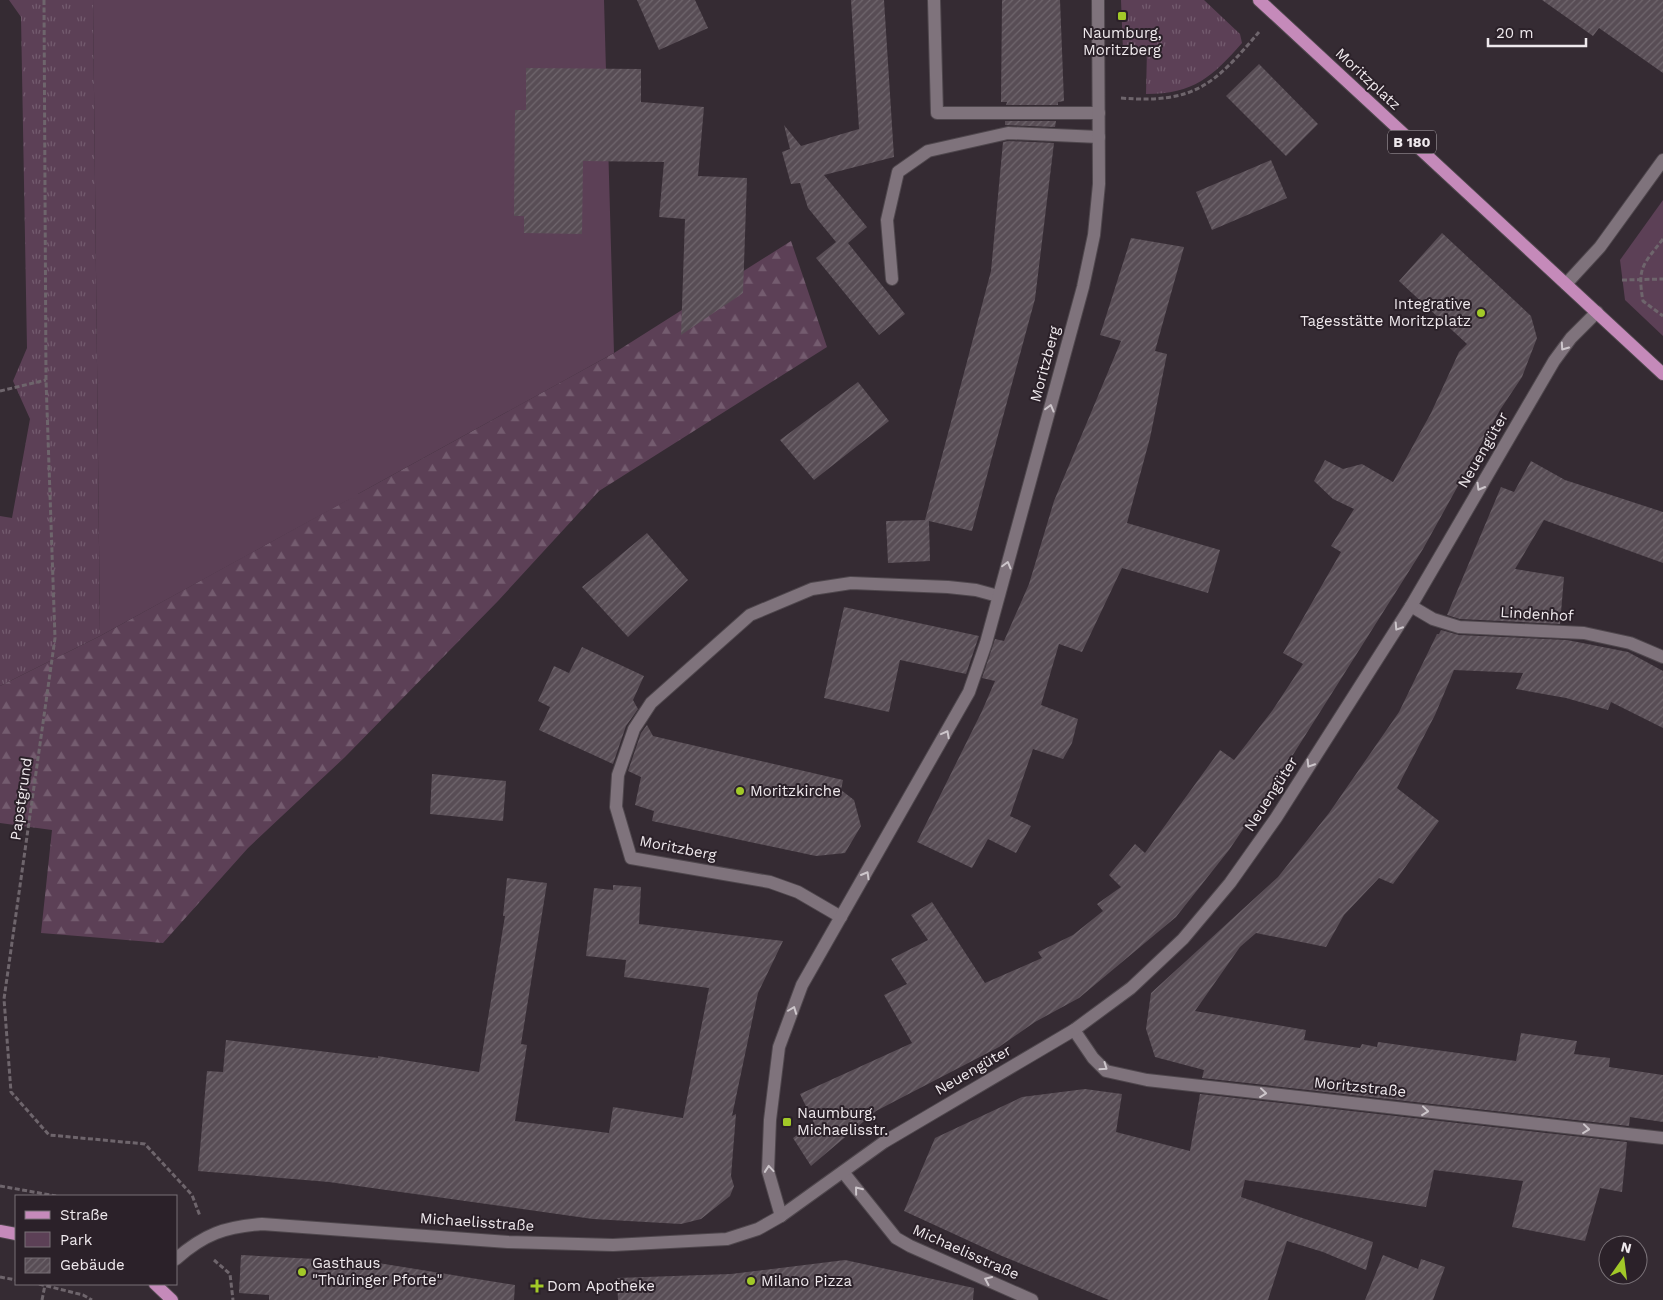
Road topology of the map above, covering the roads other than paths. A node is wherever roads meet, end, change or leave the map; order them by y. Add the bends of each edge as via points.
1 (934, 0) edge
2 (1098, 0) edge
3 (1259, 0) edge
4 (1099, 112) junction
5 (1100, 137) junction
6 (1663, 160) edge
7 (892, 279) dead end
8 (1566, 284) junction
9 (1597, 312) junction
10 (1663, 374) edge
11 (998, 596) junction
12 (1411, 606) junction
13 (1663, 657) edge
14 (841, 917) junction
15 (1074, 1030) junction
16 (1663, 1138) edge
17 (843, 1172) junction
18 (782, 1216) junction
19 (0, 1231) edge
20 (15, 1234) edge
21 (178, 1257) edge
22 (157, 1285) edge
23 (172, 1300) edge
24 (1032, 1300) edge

1 - 4 street via 937,113
2 - 4 street, Moritzberg
3 - 8 main road, Moritzplatz / B 180
4 - 5 street, Moritzberg
5 - 7 street via 1008,133 928,151 898,172 887,220
11 -> 5 street, Moritzberg via 1083,287 1094,235
6 - 8 street via 1600,248
8 - 9 main road, B 180
9 - 10 main road, B 180
9 -> 12 street, Neuengüter via 1554,360
14 -> 11 street, Moritzberg via 968,692 986,643
11 - 14 street, Moritzberg via 948,587 851,583 812,589 750,615 651,703 634,729 618,775 616,807 631,858 770,882 798,892
12 - 13 street, Lindenhof via 1433,619 1459,627 1584,633 1630,643
12 -> 15 street, Neuengüter via 1276,818 1230,883 1183,939 1131,988
18 -> 14 street via 768,1171 770,1120 779,1047 802,985
15 -> 16 street, Moritzstraße via 1106,1071 1147,1080
15 - 17 street, Neuengüter via 884,1142
17 - 18 street, Michaelisstraße
24 -> 17 street, Michaelisstraße via 896,1238
18 - 21 street, Michaelisstraße via 758,1229 728,1239 613,1245 508,1242 262,1224 233,1227 207,1235
19 - 20 main road
22 - 23 main road

